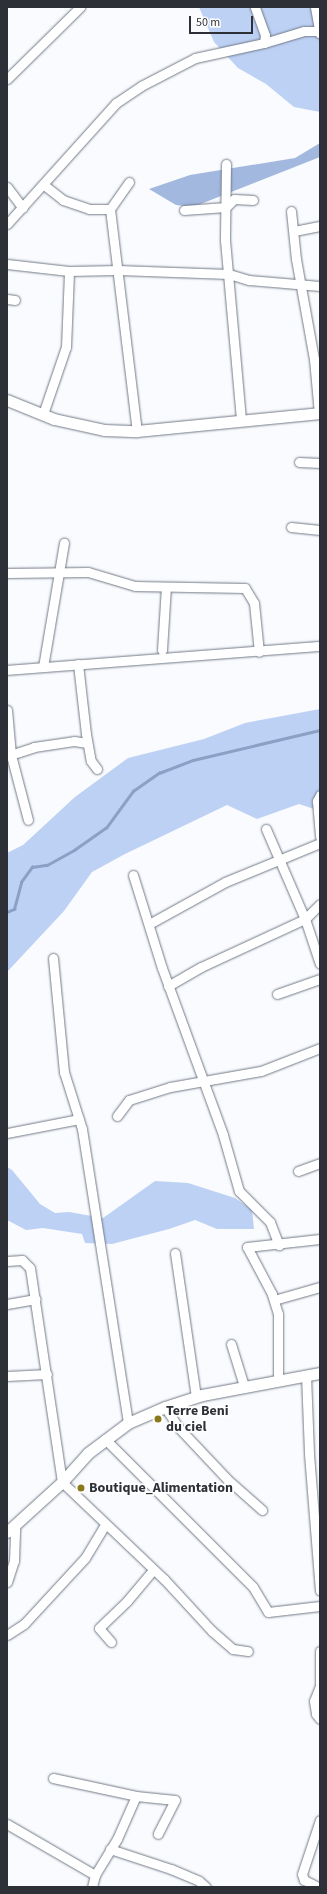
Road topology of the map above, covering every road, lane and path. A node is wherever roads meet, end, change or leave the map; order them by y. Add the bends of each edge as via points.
1 (80, 7) edge
2 (255, 7) edge
3 (315, 7) edge
4 (320, 31) edge
5 (320, 34) edge
6 (264, 43) junction
7 (7, 78) edge
8 (226, 164) dead end
9 (129, 182) dead end
10 (44, 185) junction
11 (7, 187) edge
12 (253, 200) dead end
13 (226, 207) junction
14 (23, 208) junction
15 (110, 209) junction
16 (184, 210) dead end
17 (291, 211) dead end
18 (7, 224) edge
19 (320, 226) edge
20 (294, 231) junction
21 (7, 264) edge
22 (118, 270) junction
23 (69, 271) junction
24 (229, 274) junction
25 (302, 285) junction
26 (320, 286) edge
27 (7, 400) edge
28 (43, 414) junction
29 (319, 414) edge
30 (241, 420) junction
31 (137, 432) junction
32 (299, 462) dead end
33 (320, 463) edge
34 (291, 527) dead end
35 (320, 530) edge
36 (64, 543) dead end
37 (7, 572) edge
38 (58, 573) junction
39 (166, 586) junction
40 (320, 646) edge
41 (162, 650) dead end
42 (259, 652) junction
43 (78, 664) junction
44 (43, 667) junction
45 (7, 670) edge
46 (7, 710) edge
47 (87, 743) junction
48 (9, 755) edge
49 (96, 769) dead end
50 (320, 795) edge
51 (28, 820) dead end
52 (266, 830) dead end
53 (320, 837) edge
54 (320, 843) edge
55 (279, 859) junction
56 (133, 875) dead end
57 (320, 904) edge
58 (305, 919) junction
59 (148, 924) junction
60 (53, 958) dead end
61 (320, 964) edge
62 (320, 979) edge
63 (168, 986) junction
64 (277, 994) dead end
65 (320, 1048) edge
66 (204, 1081) junction
67 (117, 1116) dead end
68 (79, 1120) junction
69 (7, 1133) edge
70 (320, 1163) edge
71 (298, 1171) dead end
72 (320, 1239) edge
73 (279, 1245) junction
74 (175, 1253) dead end
75 (7, 1261) edge
76 (320, 1287) edge
77 (36, 1299) junction
78 (274, 1300) junction
79 (7, 1304) edge
80 (231, 1344) dead end
81 (47, 1374) junction
82 (320, 1374) edge
83 (7, 1376) edge
84 (306, 1376) junction
85 (278, 1380) junction
86 (244, 1386) junction
87 (196, 1397) junction
88 (165, 1407) junction
89 (128, 1423) junction
90 (105, 1439) junction
91 (62, 1482) junction
92 (316, 1493) edge
93 (262, 1510) dead end
94 (105, 1525) junction
95 (11, 1528) edge
96 (320, 1565) edge
97 (153, 1570) junction
98 (7, 1582) edge
99 (320, 1591) edge
100 (320, 1606) edge
101 (7, 1635) edge
102 (111, 1642) dead end
103 (248, 1651) dead end
104 (320, 1651) edge
105 (320, 1719) edge
106 (53, 1778) dead end
107 (136, 1796) junction
108 (320, 1820) edge
109 (7, 1824) edge
110 (158, 1834) dead end
111 (110, 1850) junction
112 (95, 1875) junction
113 (92, 1887) edge
114 (206, 1887) edge
115 (318, 1887) edge

1 - 7 street
2 - 6 street via 265,35
3 - 4 street
4 - 5 street
4 - 6 street via 304,30
6 - 10 street via 194,58 141,86 116,103
8 - 13 street
9 - 15 street
10 - 14 street
10 - 15 street via 63,200 89,209
11 - 14 street
12 - 13 street via 234,199
13 - 16 street
13 - 24 street via 225,240
14 - 18 street
15 - 22 street
17 - 20 street
19 - 20 street
20 - 25 street
21 - 23 street
22 - 23 street
22 - 24 street
22 - 31 street
23 - 28 street via 66,347
24 - 25 street via 249,280
24 - 30 street
25 - 26 street
25 - 29 street via 314,359
27 - 28 street
28 - 31 street via 76,426
29 - 30 street
30 - 31 street
32 - 33 street
34 - 35 street
36 - 38 street
37 - 38 street
38 - 39 street via 88,572 135,586
38 - 44 street
39 - 41 street
39 - 42 street via 245,588 254,603
40 - 42 street
42 - 43 street
43 - 44 street
43 - 47 street
44 - 45 street
46 - 48 street
47 - 48 street via 74,741 34,747
47 - 49 street via 91,761
48 - 51 street
50 - 53 street via 317,801
52 - 55 street
54 - 55 street
55 - 58 street
55 - 59 street via 225,882
56 - 59 street
57 - 58 street
58 - 61 street
58 - 63 street via 201,967
59 - 63 street
60 - 68 street via 64,1072
62 - 64 street
63 - 66 street
65 - 66 street via 261,1071
66 - 67 street via 170,1087 129,1100
66 - 73 street via 239,1191 270,1222
68 - 69 street
68 - 89 street
70 - 71 street
72 - 73 street
73 - 78 street via 246,1247
74 - 87 street
75 - 77 street via 28,1262
76 - 78 street
77 - 79 street
77 - 81 street
78 - 85 street via 278,1314
80 - 86 street
81 - 83 street
81 - 91 street
82 - 84 street
84 - 85 street
84 - 92 street
85 - 86 street
86 - 87 street
87 - 88 street
88 - 89 street
88 - 93 street via 178,1427 227,1479
89 - 90 street
90 - 91 street
90 - 100 street via 253,1587 268,1612
91 - 94 street
91 - 95 street
92 - 96 street
94 - 97 street
94 - 101 street via 85,1558 24,1624
95 - 98 street via 14,1561
96 - 99 street
97 - 102 street via 127,1601 98,1628
97 - 103 street via 212,1631 233,1648
104 - 105 street via 320,1686 314,1701 316,1714
106 - 107 street
107 - 110 street via 175,1800
107 - 111 street
108 - 115 street via 302,1874 304,1880
109 - 112 street
111 - 112 street
111 - 114 street via 171,1869 199,1881
112 - 113 street

